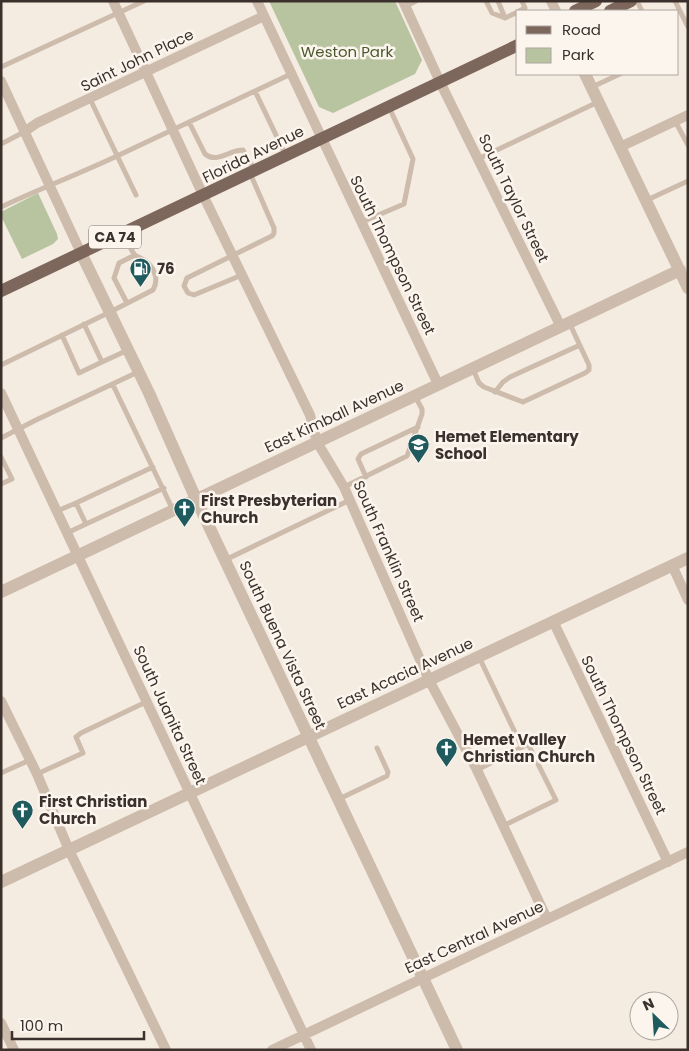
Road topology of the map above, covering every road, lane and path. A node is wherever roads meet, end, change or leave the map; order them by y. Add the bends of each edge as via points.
1 (113, 1) edge
2 (144, 1) edge
3 (256, 1) edge
4 (416, 1) edge
5 (486, 1) edge
6 (498, 1) edge
7 (596, 1) edge
8 (631, 1) edge
9 (675, 1) edge
10 (404, 4) edge
11 (577, 10) edge
12 (612, 10) edge
13 (119, 13) junction
14 (516, 13) edge
15 (264, 16) junction
16 (505, 18) junction
17 (688, 27) edge
18 (516, 46) edge
19 (1, 67) edge
20 (145, 72) junction
21 (291, 74) junction
22 (586, 75) edge
23 (618, 75) edge
24 (1, 81) edge
25 (440, 82) junction
26 (592, 87) junction
27 (255, 91) junction
28 (90, 99) junction
29 (598, 102) junction
30 (389, 107) junction
31 (688, 115) edge
32 (675, 120) junction
33 (189, 122) junction
34 (172, 129) junction
35 (24, 132) junction
36 (321, 139) junction
37 (1, 144) edge
38 (688, 145) edge
39 (620, 147) junction
40 (117, 156) junction
41 (286, 156) junction
42 (478, 159) junction
43 (252, 172) junction
44 (688, 181) edge
45 (49, 184) junction
46 (136, 195) dead end
47 (203, 195) junction
48 (646, 200) junction
49 (1, 207) edge
50 (361, 223) junction
51 (124, 233) junction
52 (81, 253) junction
53 (135, 254) junction
54 (233, 257) junction
55 (680, 270) junction
56 (242, 275) junction
57 (688, 288) edge
58 (1, 291) edge
59 (127, 304) junction
60 (110, 312) junction
61 (84, 324) junction
62 (565, 324) junction
63 (62, 335) junction
64 (580, 345) junction
65 (128, 350) junction
66 (102, 362) junction
67 (1, 364) edge
68 (472, 368) junction
69 (138, 372) junction
70 (438, 384) junction
71 (113, 385) junction
72 (495, 392) junction
73 (1, 393) edge
74 (415, 395) junction
75 (418, 427) junction
76 (18, 429) junction
77 (1, 438) edge
78 (317, 442) junction
79 (1, 458) edge
80 (154, 466) junction
81 (366, 476) junction
82 (1, 484) edge
83 (344, 487) junction
84 (164, 488) junction
85 (196, 499) junction
86 (350, 499) junction
87 (76, 503) junction
88 (173, 510) junction
89 (57, 511) junction
90 (86, 524) junction
91 (67, 533) junction
92 (78, 555) junction
93 (688, 558) edge
94 (225, 560) junction
95 (672, 565) junction
96 (1, 592) edge
97 (688, 600) edge
98 (552, 622) junction
99 (478, 656) junction
100 (429, 680) junction
101 (1, 701) edge
102 (147, 702) junction
103 (4, 714) edge
104 (309, 737) junction
105 (522, 747) junction
106 (377, 748) dead end
107 (30, 760) junction
108 (477, 770) junction
109 (1, 773) edge
110 (37, 774) junction
111 (190, 793) junction
112 (338, 799) junction
113 (503, 826) junction
114 (69, 850) junction
115 (688, 852) edge
116 (668, 862) junction
117 (2, 879) edge
118 (547, 919) junction
119 (423, 978) junction
120 (1, 1023) edge
121 (304, 1035) junction
122 (14, 1050) edge
123 (166, 1050) edge
124 (272, 1050) edge
125 (311, 1050) edge
126 (457, 1050) edge

1 - 13 street, South Franklin Street
2 - 13 lane
3 - 15 street, South Thompson Street
4 - 10 lane
5 - 16 lane via 492,13
6 - 16 lane
7 - 11 main road
8 - 12 main road
9 - 17 lane
10 - 25 street, South Taylor Street
13 - 19 lane
13 - 20 street, South Franklin Street
14 - 16 lane
15 - 20 street, Saint John Place
15 - 21 street, South Thompson Street
18 - 25 main road, Florida Avenue / CA 74
20 - 28 street, Saint John Place
20 - 34 street, South Franklin Street
21 - 27 lane
21 - 36 street, South Thompson Street
22 - 26 street
23 - 26 lane
24 - 35 street
25 - 30 main road, Florida Avenue / CA 74
25 - 42 street, South Taylor Street
26 - 29 street
27 - 33 lane
27 - 41 lane
28 - 35 street, Saint John Place
28 - 40 lane
29 - 39 street
29 - 42 lane
30 - 36 main road, Florida Avenue / CA 74
30 - 50 lane via 413,159 407,192 404,204
31 - 32 street
32 - 38 lane
32 - 39 street
33 - 34 lane
33 - 43 lane via 209,158 242,150
34 - 40 lane
34 - 47 street, South Franklin Street
35 - 37 lane
35 - 45 street
36 - 41 main road, Florida Avenue / CA 74
36 - 50 street, South Thompson Street
39 - 48 street
40 - 45 lane
40 - 46 lane
41 - 43 main road, Florida Avenue / CA 74
42 - 62 street, South Taylor Street
43 - 47 main road, Florida Avenue / CA 74
43 - 54 lane via 274,233
44 - 48 lane
45 - 49 lane
45 - 52 street
47 - 51 main road, Florida Avenue / CA 74
47 - 54 street, South Franklin Street
48 - 55 street
50 - 70 street, South Thompson Street
51 - 52 main road, Florida Avenue / CA 74
51 - 53 lane
52 - 58 main road, Florida Avenue / CA 74
52 - 60 street, South Buena Vista Street
53 - 59 lane via 119,263 114,278
53 - 59 lane via 148,263 156,285 149,293
54 - 56 street, South Franklin Street
54 - 56 lane via 187,278 184,286 188,293 194,295
55 - 57 street
55 - 62 street, East Kimball Avenue
56 - 78 street, South Franklin Street via 310,415
59 - 60 lane
60 - 61 lane
60 - 65 street, South Buena Vista Street
61 - 63 lane
61 - 66 lane
62 - 64 lane
62 - 68 street, East Kimball Avenue
63 - 66 lane via 79,373
63 - 67 lane
64 - 72 lane via 510,377
64 - 72 lane via 589,365 585,374 523,402
65 - 66 lane
65 - 69 street, South Buena Vista Street
68 - 70 street, East Kimball Avenue
68 - 72 lane via 479,383
69 - 71 lane
69 - 85 street, South Buena Vista Street
70 - 74 street, East Kimball Avenue
71 - 76 lane
71 - 80 lane
73 - 76 street, South Juanita Street
74 - 75 lane via 422,410
74 - 78 street, East Kimball Avenue
75 - 81 lane via 407,456
75 - 81 lane via 361,454 358,459
76 - 77 lane
76 - 89 street, South Juanita Street
78 - 83 street, South Franklin Street
78 - 85 street, East Kimball Avenue
79 - 82 lane via 12,479
80 - 84 lane
80 - 87 lane
81 - 83 lane
83 - 86 street, South Franklin Street
84 - 88 lane
84 - 90 lane
85 - 88 street, East Kimball Avenue
85 - 94 street, South Buena Vista Street
86 - 94 lane
86 - 100 street, South Franklin Street
87 - 89 lane
87 - 90 lane
88 - 92 street, East Kimball Avenue
89 - 91 street, South Juanita Street
90 - 91 lane
91 - 92 street, South Juanita Street
92 - 96 street, East Kimball Avenue
92 - 102 street, South Juanita Street
93 - 95 street, East Acacia Avenue
94 - 104 street, South Buena Vista Street
95 - 97 street
95 - 98 street, East Acacia Avenue
98 - 99 street, East Acacia Avenue
98 - 116 street, South Thompson Street
99 - 100 street, East Acacia Avenue
99 - 105 lane
100 - 104 street, East Acacia Avenue
100 - 108 street, South Franklin Street
101 - 103 street
102 - 110 lane via 81,733 76,737 83,753
102 - 111 street, South Juanita Street
103 - 107 street
104 - 111 street, East Acacia Avenue
104 - 112 street, South Buena Vista Street
105 - 108 lane
105 - 113 lane via 528,744 556,800
106 - 112 lane via 387,776
107 - 109 lane
107 - 110 street
108 - 113 street, South Franklin Street
110 - 114 street
111 - 114 street, East Acacia Avenue
111 - 121 street, South Juanita Street
112 - 119 street, South Buena Vista Street
113 - 118 street, South Franklin Street
114 - 117 street, East Acacia Avenue
114 - 123 street
115 - 116 street, East Central Avenue
116 - 118 street, East Central Avenue
118 - 119 street, East Central Avenue
119 - 121 street, East Central Avenue
119 - 126 street, South Buena Vista Street
120 - 122 street
121 - 124 street, East Central Avenue
121 - 125 street, South Juanita Street

